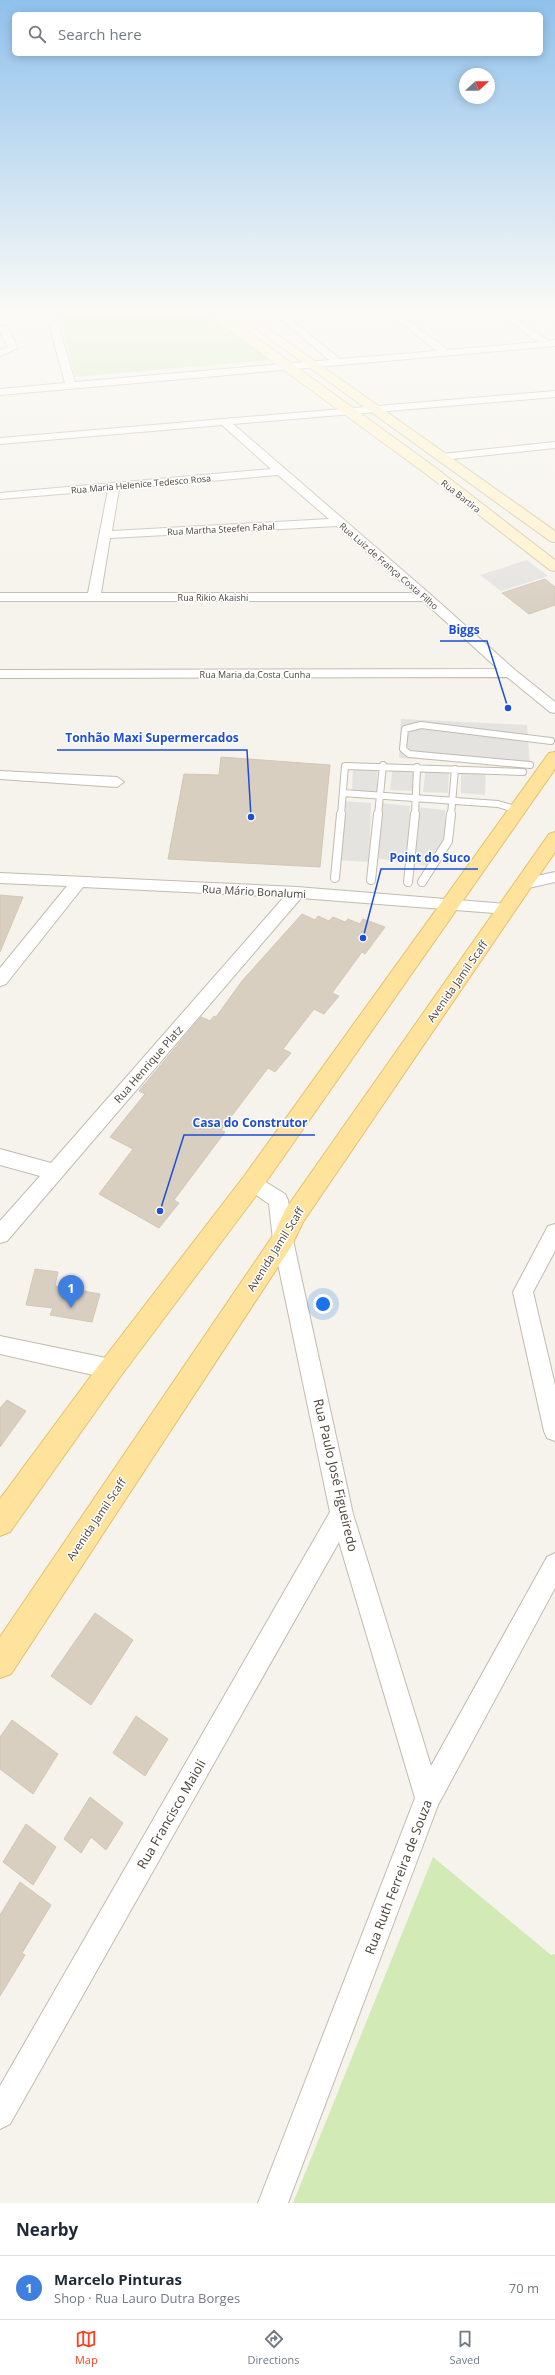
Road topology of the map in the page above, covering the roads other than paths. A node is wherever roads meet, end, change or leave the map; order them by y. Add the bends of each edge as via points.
1 (282, 416) edge
2 (355, 416) edge
3 (385, 416) edge
4 (223, 421) junction
5 (0, 441) edge
6 (555, 445) edge
7 (442, 457) junction
8 (281, 471) junction
9 (114, 486) junction
10 (0, 496) edge
11 (338, 522) junction
12 (104, 535) junction
13 (555, 538) edge
14 (555, 567) edge
15 (94, 596) junction
16 (0, 597) edge
17 (426, 597) junction
18 (510, 673) junction
19 (0, 674) edge
20 (555, 709) edge
21 (553, 749) edge
22 (383, 765) junction
23 (530, 766) dead end
24 (418, 767) junction
25 (454, 769) junction
26 (523, 772) dead end
27 (0, 775) edge
28 (117, 782) dead end
29 (343, 793) junction
30 (381, 797) junction
31 (417, 799) junction
32 (453, 801) junction
33 (518, 810) junction
34 (555, 838) edge
35 (555, 877) edge
36 (0, 878) edge
37 (335, 878) dead end
38 (371, 880) dead end
39 (79, 882) junction
40 (408, 882) dead end
41 (422, 882) dead end
42 (524, 884) junction
43 (297, 892) junction
44 (450, 906) junction
45 (507, 909) junction
46 (0, 980) edge
47 (0, 1157) edge
48 (55, 1172) junction
49 (253, 1182) junction
50 (555, 1232) edge
51 (0, 1234) edge
52 (283, 1240) junction
53 (0, 1345) edge
54 (111, 1369) junction
55 (555, 1431) edge
56 (342, 1514) junction
57 (0, 1522) edge
58 (555, 1564) edge
59 (0, 1663) edge
60 (428, 1798) junction
61 (0, 2114) edge
62 (273, 2203) edge

1 - 4 street
2 - 14 street, Rua Bartira
3 - 7 street, Rua Bartira
4 - 5 street
4 - 8 street, Rua Luiz de França Costa Filho
6 - 7 street
7 - 13 street, Rua Bartira
8 - 9 street, Rua Maria Helenice Tedesco Rosa
8 - 11 street, Rua Luiz de França Costa Filho
9 - 10 street, Rua Maria Helenice Tedesco Rosa
9 - 12 street
11 - 12 street, Rua Martha Steefen Fahal
11 - 17 street, Rua Luiz de França Costa Filho
12 - 15 street
15 - 16 street, Rua Rikio Akaishi
15 - 17 street, Rua Rikio Akaishi
17 - 18 street, Rua Luiz de França Costa Filho
18 - 19 street, Rua Maria da Costa Cunha
18 - 20 street, Rua Luiz de França Costa Filho
21 - 23 lane via 421,725 405,729 403,749 409,754
21 - 33 main road
22 - 24 lane
22 - 29 lane via 346,766
22 - 30 lane
24 - 25 lane
24 - 31 lane
25 - 26 lane
25 - 32 lane
27 - 28 street
29 - 30 lane
29 - 37 lane
30 - 31 lane
30 - 38 lane
31 - 32 lane
31 - 40 lane
32 - 33 lane via 498,804
32 - 41 lane via 448,841
33 - 44 main road
34 - 42 main road, Avenida Jamil Scaff
35 - 42 street
36 - 39 street, Rua Mário Bonalumi
39 - 43 street, Rua Mário Bonalumi
39 - 46 street
42 - 45 main road, Avenida Jamil Scaff
43 - 44 street, Rua Mário Bonalumi
43 - 48 street, Rua Henrique Platz
44 - 45 street, Rua Mário Bonalumi
44 - 49 main road
45 - 52 main road, Avenida Jamil Scaff via 293,1217
47 - 48 street
48 - 51 street, Rua Henrique Platz
49 - 52 street, Rua Paulo José Figueiredo via 278,1200
49 - 54 main road
50 - 55 street via 523,1292
52 - 56 street, Rua Paulo José Figueiredo
52 - 59 main road, Avenida Jamil Scaff
53 - 54 street
54 - 57 main road
56 - 60 street, Rua Paulo José Figueiredo
56 - 61 street, Rua Francisco Maioli
58 - 60 street, Rua Ruth Ferreira de Souza
60 - 62 street, Rua Ruth Ferreira de Souza

